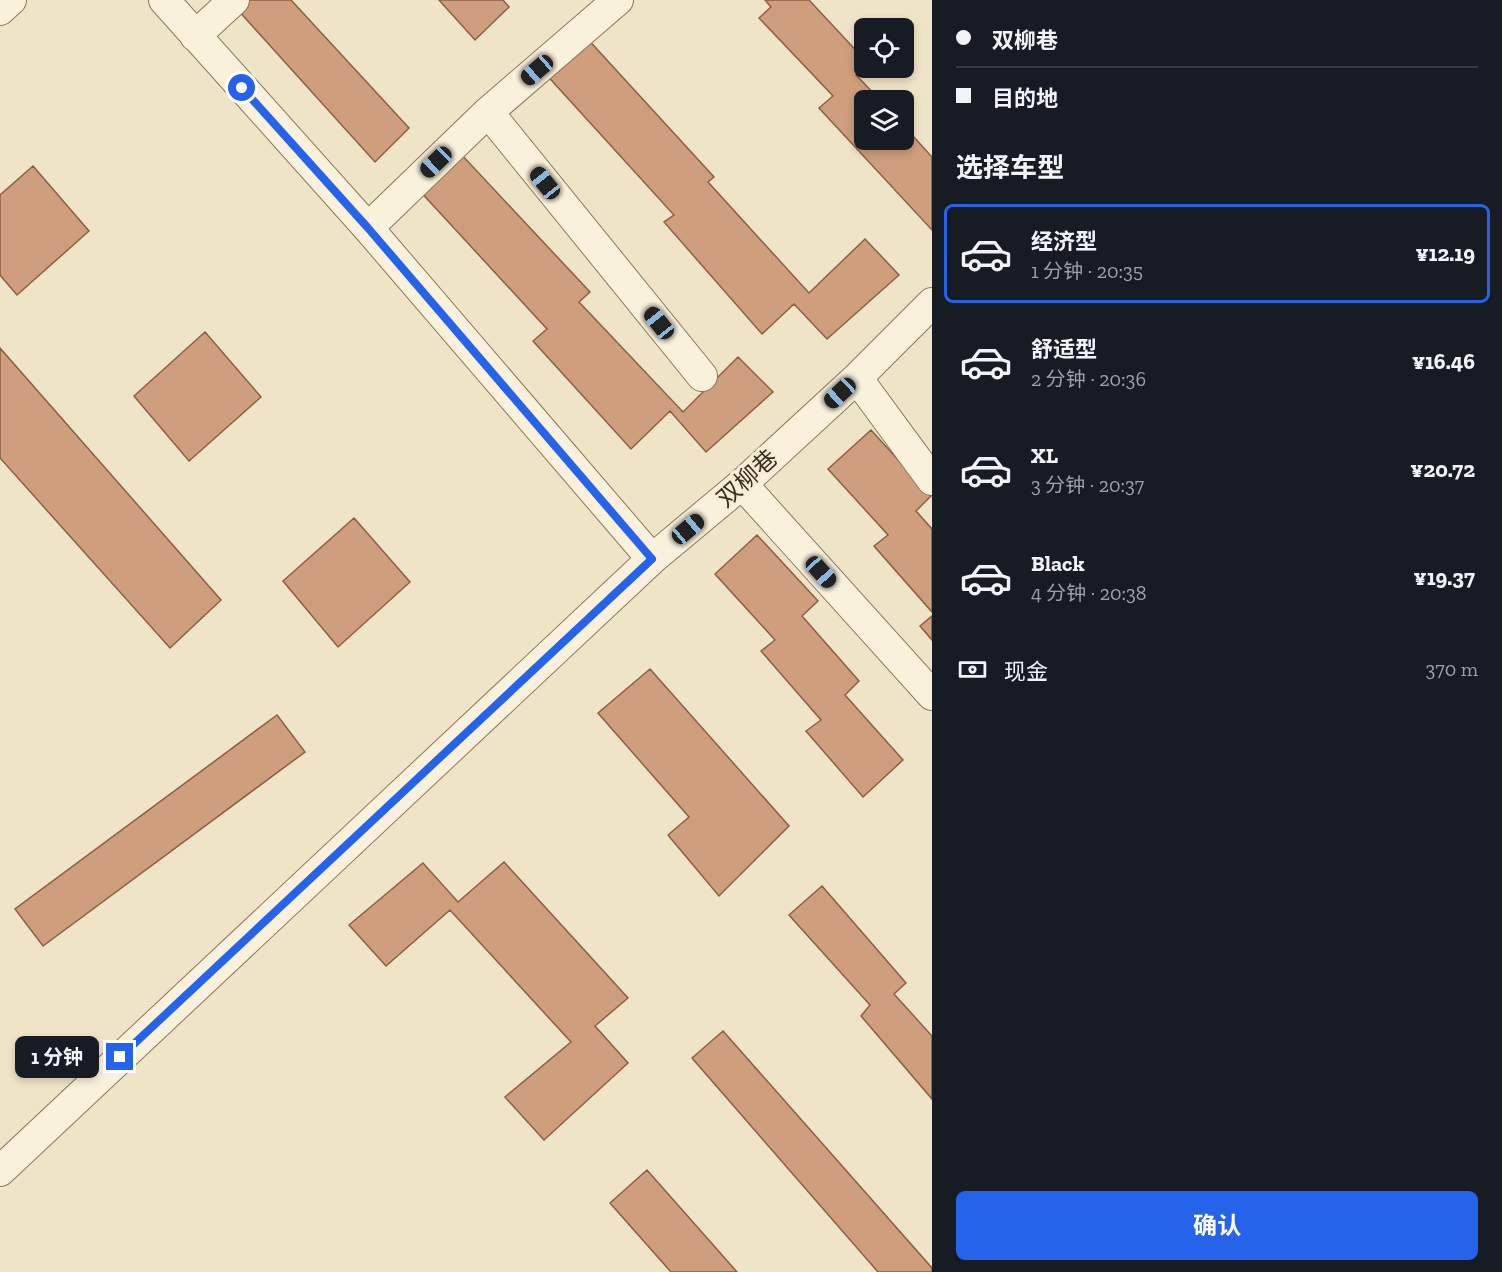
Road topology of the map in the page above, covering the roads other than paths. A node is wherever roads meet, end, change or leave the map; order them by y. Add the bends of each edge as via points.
1 (12, 0) edge
2 (164, 0) edge
3 (234, 0) edge
4 (618, 0) edge
5 (0, 10) edge
6 (195, 36) junction
7 (488, 112) junction
8 (368, 228) junction
9 (932, 303) edge
10 (702, 376) dead end
11 (856, 378) junction
12 (932, 480) edge
13 (742, 484) junction
14 (652, 559) junction
15 (932, 695) edge
16 (0, 1171) edge

1 - 5 street
2 - 6 street
3 - 6 street
4 - 7 street
6 - 8 street
7 - 8 street
7 - 10 street
8 - 14 street
9 - 11 street, 双柳巷
11 - 12 street
11 - 13 street, 双柳巷
13 - 14 street, 双柳巷
13 - 15 street
14 - 16 street, 双柳巷

